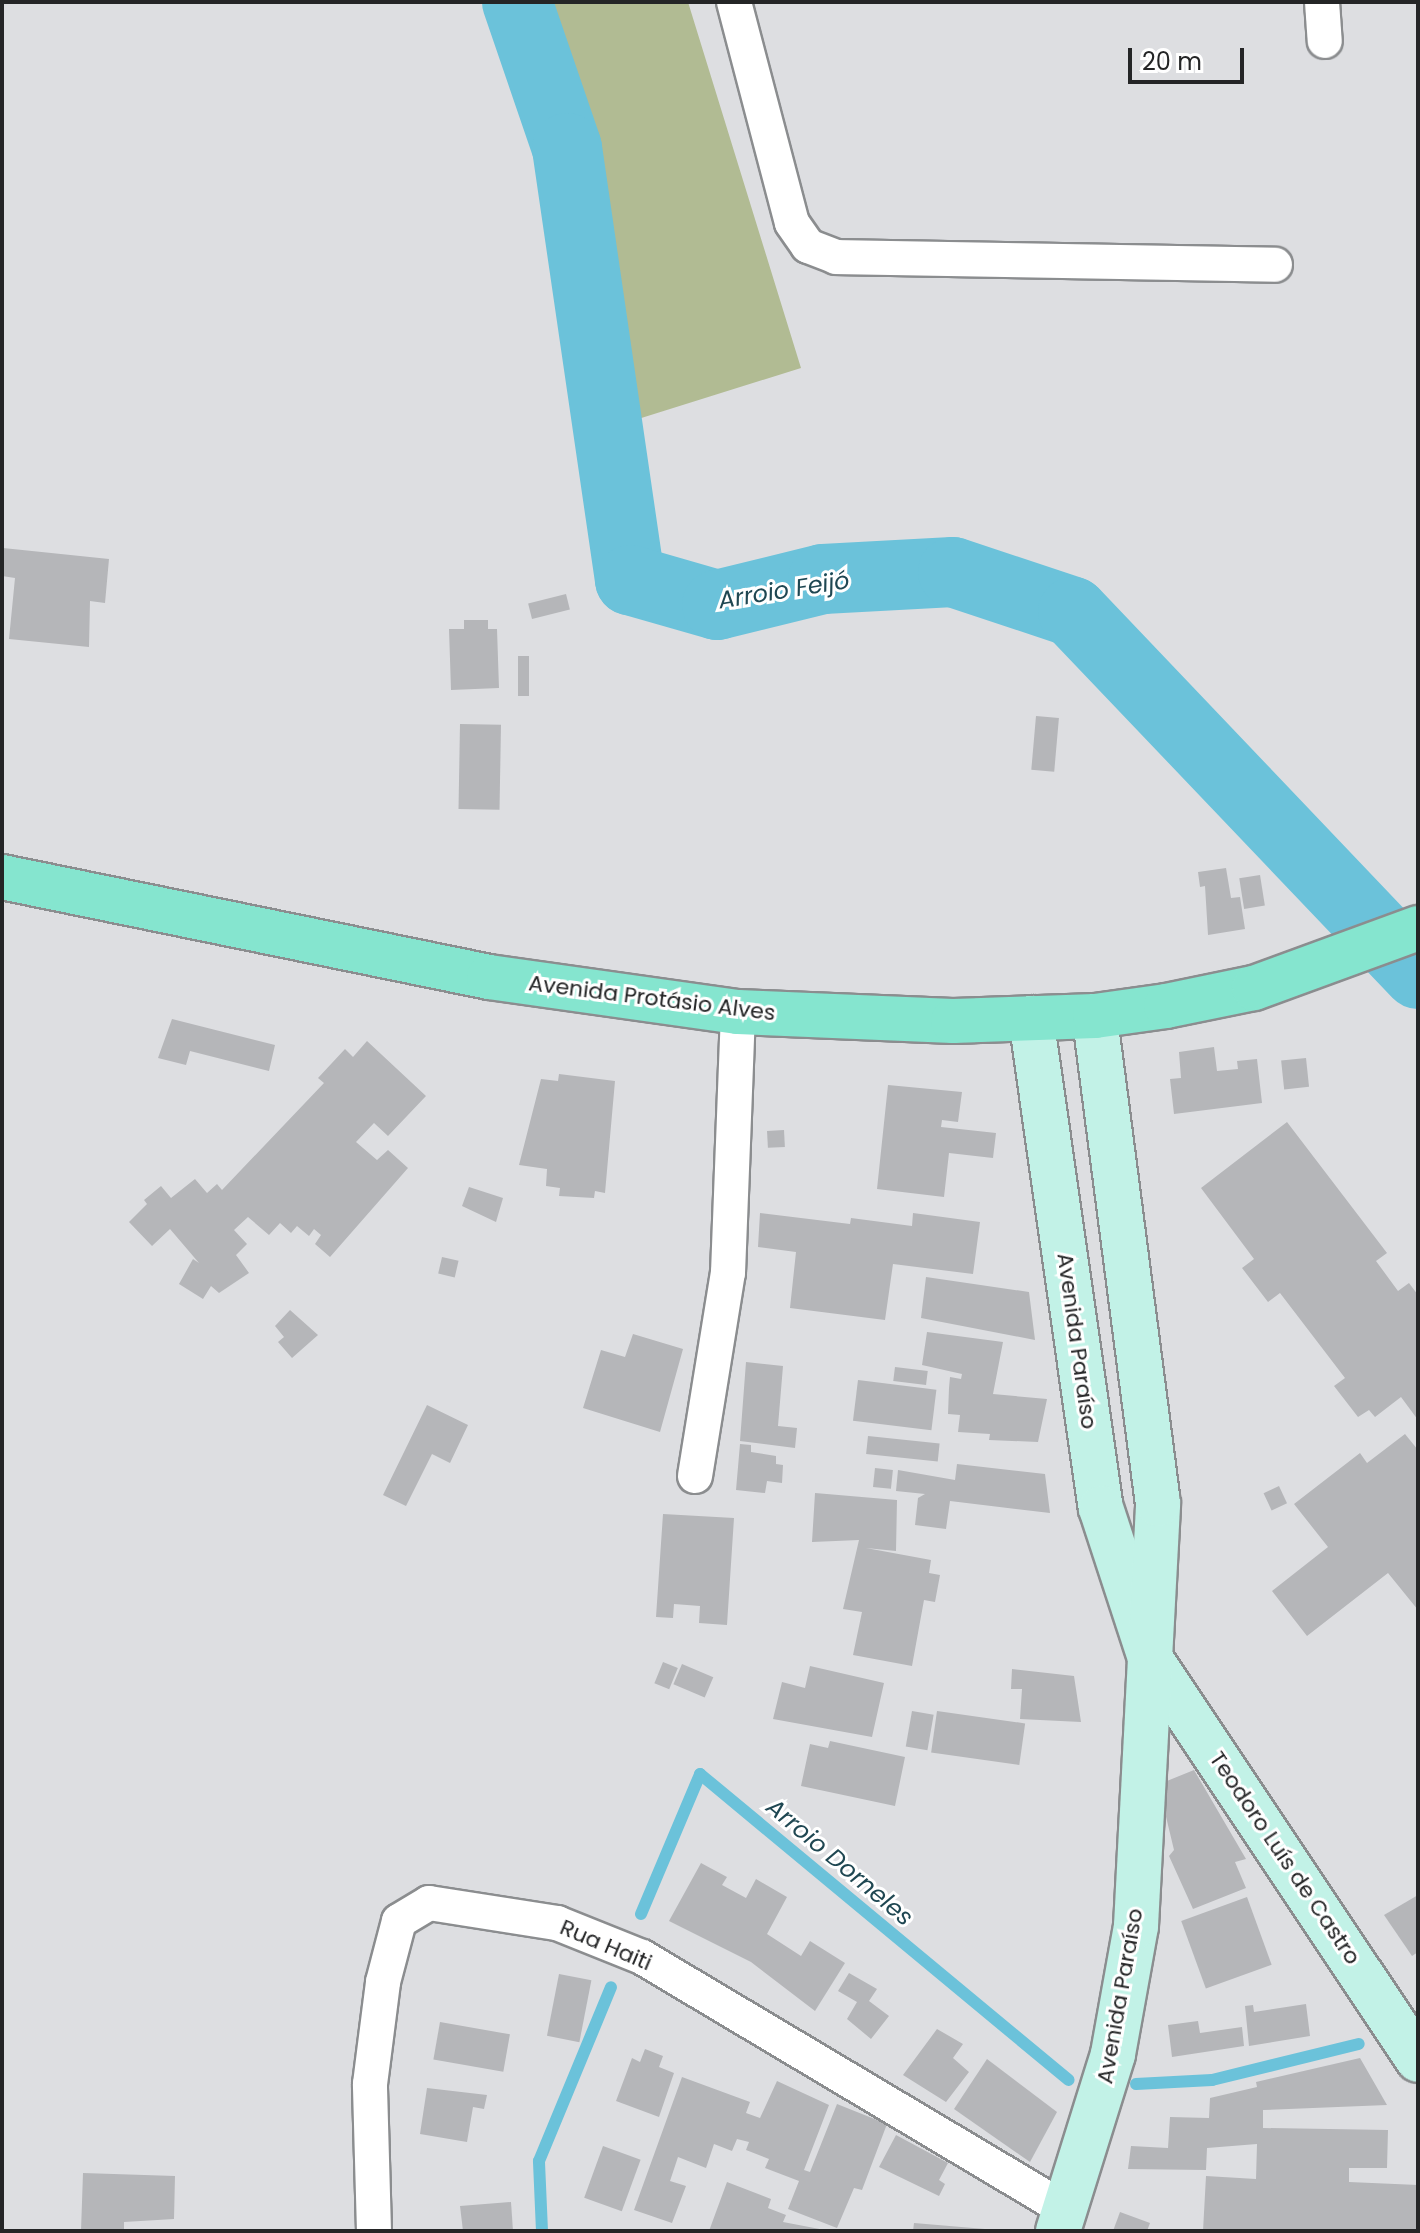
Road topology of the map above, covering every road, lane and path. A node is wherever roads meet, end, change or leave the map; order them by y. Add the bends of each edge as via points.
1 (734, 2) edge
2 (1322, 2) edge
3 (1325, 41) dead end
4 (1275, 265) dead end
5 (2, 877) edge
6 (1416, 929) edge
7 (738, 1012) junction
8 (1095, 1016) junction
9 (1031, 1018) junction
10 (695, 1476) dead end
11 (1150, 1658) junction
12 (1416, 2056) edge
13 (1062, 2221) edge
14 (374, 2231) edge

1 - 4 street via 792,223 808,246 836,257
2 - 3 street
5 - 7 main road, Avenida Protásio Alves via 489,977
6 - 8 main road, Avenida Protásio Alves via 1254,988
7 - 9 main road, Avenida Protásio Alves via 953,1021
7 - 10 street via 728,1273
8 - 9 main road, Avenida Protásio Alves
8 - 11 main road, Avenida Paraíso via 1158,1504
9 - 11 main road, Avenida Paraíso via 1101,1508
11 - 12 main road, Teodoro Luís de Castro
11 - 13 main road, Avenida Paraíso via 1136,1926 1113,2054
13 - 14 street, Rua Haiti via 642,1957 557,1923 429,1903 399,1921 383,1982 370,2084

